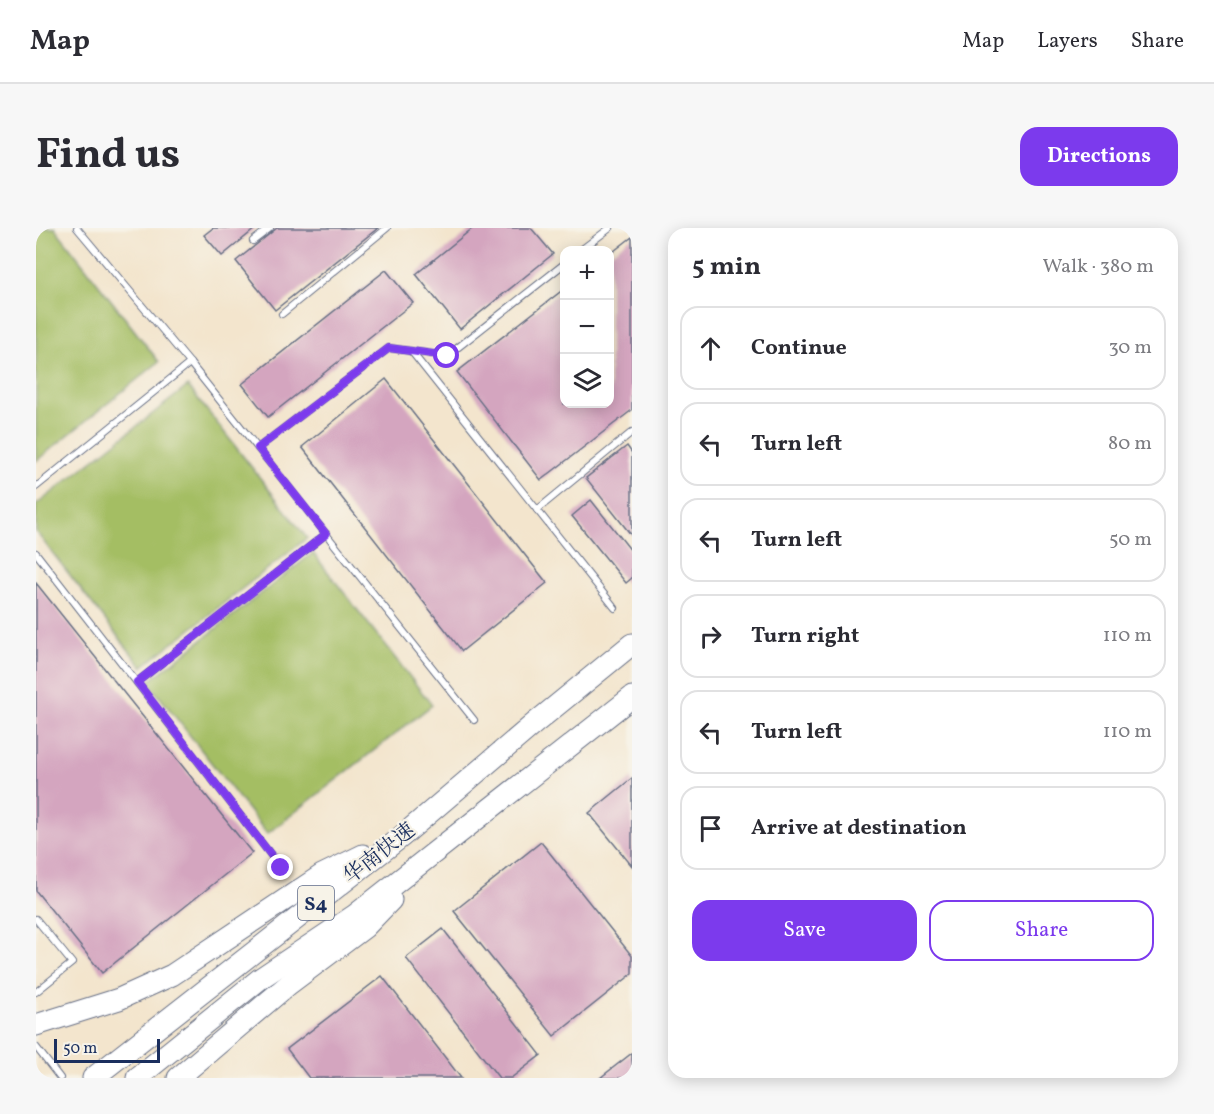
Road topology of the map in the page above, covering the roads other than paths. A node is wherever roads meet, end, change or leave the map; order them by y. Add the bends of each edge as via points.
1 (77, 228) edge
2 (270, 228) edge
3 (387, 228) edge
4 (610, 228) edge
5 (253, 241) dead end
6 (586, 246) edge
7 (560, 267) edge
8 (282, 314) dead end
9 (411, 351) junction
10 (190, 363) junction
11 (632, 432) edge
12 (258, 448) junction
13 (36, 487) edge
14 (537, 510) junction
15 (326, 534) junction
16 (36, 553) edge
17 (615, 608) dead end
18 (632, 644) edge
19 (137, 682) junction
20 (632, 697) edge
21 (474, 720) dead end
22 (401, 837) junction
23 (434, 854) junction
24 (281, 868) dead end
25 (36, 920) edge
26 (36, 992) edge
27 (36, 1025) edge
28 (36, 1047) edge
29 (60, 1078) edge
30 (93, 1078) edge
31 (137, 1078) edge
32 (178, 1078) edge

1 - 10 lane
2 - 5 lane
3 - 8 lane
4 - 6 lane
7 - 9 lane via 447,356
9 - 12 lane via 389,348
9 - 14 lane
10 - 12 lane
10 - 13 lane
11 - 14 lane
12 - 15 lane
14 - 17 lane
15 - 19 lane
15 - 21 lane
16 - 19 lane
18 - 22 highway, 华南快速 / S4
19 - 24 lane
20 - 23 highway, 华南快速 / S4
22 - 27 highway via 322,875 172,975 119,999
22 - 30 highway, 华南快速 / S4
23 - 31 highway, 华南快速 / S4 via 355,915 261,978
23 - 32 highway via 365,927 289,984
25 - 26 lane via 72,963
28 - 29 lane

